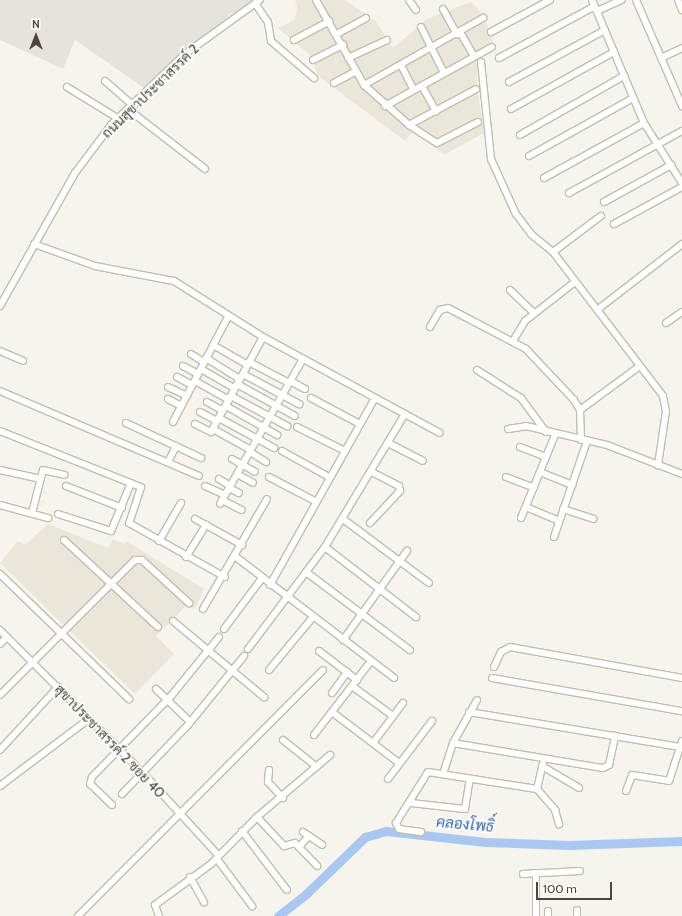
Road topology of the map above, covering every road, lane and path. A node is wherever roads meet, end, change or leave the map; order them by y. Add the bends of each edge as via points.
1 (316, 0) edge
2 (409, 0) edge
3 (550, 0) edge
4 (622, 0) edge
5 (636, 0) edge
6 (678, 0) edge
7 (257, 1) edge
8 (595, 6) edge
9 (444, 9) dead end
10 (416, 10) dead end
11 (682, 10) edge
12 (366, 18) dead end
13 (483, 18) dead end
14 (329, 21) junction
15 (421, 27) dead end
16 (605, 30) junction
17 (491, 32) dead end
18 (459, 33) junction
19 (337, 34) junction
20 (294, 40) dead end
21 (387, 40) dead end
22 (343, 45) junction
23 (492, 47) dead end
24 (682, 48) edge
25 (431, 49) junction
26 (614, 52) junction
27 (474, 56) junction
28 (348, 58) junction
29 (499, 58) dead end
30 (661, 58) junction
31 (312, 60) dead end
32 (481, 62) dead end
33 (401, 64) junction
34 (356, 72) junction
35 (444, 74) junction
36 (624, 76) junction
37 (314, 78) dead end
38 (105, 81) dead end
39 (509, 82) dead end
40 (334, 83) dead end
41 (364, 84) junction
42 (422, 86) junction
43 (67, 87) dead end
44 (476, 89) dead end
45 (414, 90) junction
46 (633, 98) junction
47 (385, 106) junction
48 (682, 106) edge
49 (132, 108) junction
50 (511, 109) dead end
51 (436, 111) junction
52 (118, 119) junction
53 (478, 122) dead end
54 (644, 123) junction
55 (409, 125) junction
56 (682, 131) edge
57 (520, 135) dead end
58 (657, 144) junction
59 (529, 156) dead end
60 (671, 166) junction
61 (205, 169) dead end
62 (544, 178) dead end
63 (682, 183) edge
64 (682, 187) edge
65 (569, 193) dead end
66 (604, 202) dead end
67 (602, 216) dead end
68 (614, 224) dead end
69 (34, 244) junction
70 (682, 244) edge
71 (553, 252) junction
72 (575, 282) junction
73 (510, 290) dead end
74 (0, 306) edge
75 (597, 310) junction
76 (534, 313) junction
77 (681, 315) edge
78 (228, 317) junction
79 (666, 323) dead end
80 (430, 327) dead end
81 (263, 337) junction
82 (513, 341) junction
83 (213, 345) junction
84 (0, 351) edge
85 (191, 354) dead end
86 (303, 359) junction
87 (205, 360) junction
88 (23, 361) dead end
89 (249, 364) junction
90 (183, 366) dead end
91 (640, 366) junction
92 (477, 370) dead end
93 (199, 371) junction
94 (177, 377) dead end
95 (239, 381) junction
96 (290, 382) junction
97 (194, 383) junction
98 (168, 387) dead end
99 (305, 390) dead end
100 (0, 391) edge
101 (282, 395) junction
102 (187, 396) junction
103 (230, 398) junction
104 (311, 398) dead end
105 (375, 398) junction
106 (168, 399) dead end
107 (207, 402) dead end
108 (298, 404) dead end
109 (182, 406) junction
110 (276, 406) junction
111 (224, 408) junction
112 (580, 410) junction
113 (200, 412) dead end
114 (405, 414) junction
115 (295, 416) dead end
116 (270, 417) junction
117 (218, 419) junction
118 (173, 422) dead end
119 (126, 423) dead end
120 (195, 424) dead end
121 (360, 424) junction
122 (287, 426) dead end
123 (297, 427) dead end
124 (264, 428) junction
125 (213, 429) junction
126 (508, 429) dead end
127 (0, 431) edge
128 (440, 432) dead end
129 (546, 432) junction
130 (555, 434) junction
131 (277, 435) dead end
132 (258, 439) junction
133 (584, 440) junction
134 (388, 443) junction
135 (176, 446) junction
136 (520, 447) dead end
137 (274, 448) dead end
138 (251, 451) junction
139 (282, 451) dead end
140 (345, 451) junction
141 (546, 457) junction
142 (201, 458) dead end
143 (232, 459) dead end
144 (423, 461) dead end
145 (168, 462) junction
146 (266, 462) dead end
147 (242, 465) junction
148 (658, 465) junction
149 (0, 470) edge
150 (255, 472) dead end
151 (371, 472) junction
152 (540, 472) junction
153 (237, 474) junction
154 (682, 474) edge
155 (64, 475) dead end
156 (199, 476) dead end
157 (269, 477) dead end
158 (329, 477) junction
159 (506, 477) dead end
160 (41, 479) junction
161 (219, 479) dead end
162 (131, 483) junction
163 (253, 483) dead end
164 (572, 485) junction
165 (66, 486) dead end
166 (204, 486) dead end
167 (229, 487) junction
168 (534, 488) junction
169 (239, 493) dead end
170 (267, 499) dead end
171 (222, 500) junction
172 (315, 501) junction
173 (181, 503) dead end
174 (0, 504) edge
175 (526, 507) junction
176 (122, 508) junction
177 (563, 509) junction
178 (242, 510) dead end
179 (32, 513) junction
180 (58, 514) dead end
181 (48, 518) dead end
182 (521, 518) dead end
183 (195, 519) dead end
184 (343, 519) junction
185 (593, 519) dead end
186 (559, 521) junction
187 (370, 523) dead end
188 (206, 525) junction
189 (554, 537) dead end
190 (64, 540) dead end
191 (159, 541) junction
192 (242, 545) junction
193 (325, 547) junction
194 (408, 551) dead end
195 (186, 557) junction
196 (236, 557) junction
197 (400, 562) junction
198 (306, 572) junction
199 (0, 574) edge
200 (225, 577) junction
201 (262, 578) junction
202 (429, 583) dead end
203 (112, 584) junction
204 (270, 585) junction
205 (379, 589) junction
206 (286, 597) junction
207 (189, 604) dead end
208 (203, 609) dead end
209 (362, 614) junction
210 (313, 617) junction
211 (416, 617) dead end
212 (173, 621) dead end
213 (158, 627) dead end
214 (0, 630) edge
215 (224, 630) dead end
216 (61, 634) junction
217 (7, 637) junction
218 (219, 637) dead end
219 (343, 640) junction
220 (0, 644) edge
221 (209, 649) junction
222 (248, 649) dead end
223 (410, 650) dead end
224 (319, 651) dead end
225 (244, 656) dead end
226 (371, 660) junction
227 (33, 662) junction
228 (494, 667) dead end
229 (233, 670) junction
230 (269, 670) dead end
231 (323, 670) dead end
232 (347, 672) junction
233 (394, 678) dead end
234 (492, 678) dead end
235 (682, 678) edge
236 (356, 680) junction
237 (352, 686) junction
238 (58, 687) junction
239 (156, 689) dead end
240 (332, 693) dead end
241 (0, 695) edge
242 (264, 697) dead end
243 (129, 699) dead end
244 (167, 699) junction
245 (476, 700) dead end
246 (403, 703) dead end
247 (682, 711) edge
248 (332, 712) junction
249 (469, 712) junction
250 (393, 716) junction
251 (89, 719) junction
252 (432, 721) dead end
253 (190, 722) junction
254 (314, 735) dead end
255 (615, 736) junction
256 (283, 740) dead end
257 (373, 743) junction
258 (452, 743) junction
259 (681, 744) edge
260 (118, 748) junction
261 (0, 750) edge
262 (330, 755) dead end
263 (544, 758) junction
264 (399, 763) junction
265 (542, 766) junction
266 (317, 767) junction
267 (269, 770) dead end
268 (142, 772) junction
269 (443, 774) junction
270 (388, 779) dead end
271 (470, 779) junction
272 (0, 786) edge
273 (579, 788) dead end
274 (537, 790) junction
275 (626, 792) dead end
276 (122, 794) dead end
277 (283, 798) junction
278 (411, 803) junction
279 (112, 805) dead end
280 (178, 812) junction
281 (257, 817) junction
282 (559, 824) dead end
283 (242, 831) junction
284 (302, 832) dead end
285 (422, 832) dead end
286 (309, 836) junction
287 (322, 845) dead end
288 (299, 847) junction
289 (217, 857) junction
290 (317, 866) dead end
291 (580, 871) dead end
292 (536, 873) junction
293 (523, 874) dead end
294 (190, 877) junction
295 (287, 890) dead end
296 (204, 902) dead end
297 (252, 906) dead end
298 (78, 916) edge
299 (159, 916) edge
300 (536, 916) edge

1 - 14 street
2 - 10 street
3 - 17 street
4 - 8 street
5 - 30 street
6 - 11 street
7 - 37 street via 268,22 270,41
7 - 49 street, ถนนสุขาประชาสรรค์ 2 via 185,54
8 - 16 street
8 - 29 street
9 - 18 street
12 - 19 street
13 - 18 street
14 - 19 street
14 - 20 street
15 - 25 street
16 - 26 street
16 - 39 street
18 - 25 street
18 - 27 street
19 - 22 street
21 - 28 street
22 - 28 street
22 - 31 street
23 - 27 street
24 - 30 street
25 - 33 street
25 - 35 street
26 - 36 street
26 - 50 street
27 - 35 street
28 - 34 street
30 - 48 street
32 - 71 street via 494,168 516,214 532,235
33 - 41 street
33 - 45 street
34 - 40 street
34 - 41 street
35 - 42 street
36 - 46 street
36 - 57 street
38 - 49 street
41 - 47 street
42 - 45 street
42 - 51 street
43 - 52 street
44 - 51 street
45 - 47 street
46 - 54 street
46 - 59 street
47 - 55 street
49 - 52 street, ถนนสุขาประชาสรรค์ 2
49 - 61 street
51 - 55 street
52 - 69 street, ถนนสุขาประชาสรรค์ 2 via 75,173
53 - 55 street via 437,143
54 - 58 street
54 - 62 street
56 - 58 street
58 - 60 street
58 - 65 street
60 - 63 street
60 - 66 street
64 - 68 street
67 - 71 street
69 - 74 street, ถนนสุขาประชาสรรค์ 2
69 - 78 street via 95,266 174,281
70 - 75 street
71 - 72 street
72 - 75 street
72 - 76 street
73 - 76 street
75 - 91 street
76 - 82 street
77 - 79 street
78 - 81 street
78 - 83 street
80 - 82 street via 440,310 448,308
81 - 86 street
81 - 89 street
82 - 112 street via 558,380
83 - 87 street
83 - 89 street
84 - 88 street
85 - 87 street
86 - 96 street
86 - 105 street
87 - 93 street
87 - 95 street
89 - 95 street
89 - 96 street
90 - 93 street
91 - 112 street
91 - 148 street via 665,402
92 - 129 street via 521,398
93 - 95 street
93 - 97 street
94 - 97 street
95 - 101 street
95 - 103 street
95 - 110 street
96 - 99 street
96 - 101 street
97 - 102 street
97 - 103 street
98 - 102 street
100 - 145 street
101 - 108 street
101 - 110 street
102 - 109 street
103 - 111 street
103 - 116 street
104 - 121 street
105 - 114 street
105 - 121 street
106 - 109 street
107 - 111 street
109 - 118 street
110 - 115 street
110 - 116 street
111 - 117 street
111 - 124 street
112 - 133 street
113 - 117 street
114 - 128 street
114 - 134 street
116 - 122 street
116 - 124 street
117 - 125 street
117 - 132 street
119 - 135 street
120 - 125 street via 211,432
121 - 140 street
123 - 140 street
124 - 131 street
124 - 132 street
125 - 138 street
126 - 129 street via 518,425
127 - 162 street
129 - 130 street
130 - 133 street
130 - 141 street
132 - 137 street
132 - 138 street
133 - 148 street
133 - 164 street
134 - 144 street
134 - 151 street
135 - 142 street
135 - 145 street
136 - 141 street
138 - 146 street
138 - 147 street
139 - 158 street
140 - 158 street
141 - 152 street
143 - 147 street
145 - 156 street
147 - 150 street
147 - 153 street
148 - 154 street
149 - 160 street
151 - 184 street
151 - 187 street via 399,486 400,491
152 - 164 street
152 - 168 street
153 - 163 street
153 - 167 street
155 - 160 street via 47,470
157 - 172 street
158 - 172 street
159 - 168 street
160 - 179 street
161 - 167 street
162 - 176 street
162 - 191 street via 142,490 129,523
164 - 177 street
165 - 176 street
166 - 171 street
167 - 169 street
167 - 171 street
168 - 175 street
170 - 192 street
171 - 178 street
172 - 204 street
173 - 191 street
174 - 179 street
175 - 182 street
175 - 186 street
176 - 180 street via 110,531
177 - 185 street
177 - 186 street
179 - 181 street
183 - 188 street
184 - 193 street
184 - 197 street
186 - 189 street
188 - 192 street
188 - 195 street
190 - 203 street
191 - 195 street
192 - 196 street
193 - 198 street
193 - 205 street
194 - 197 street
195 - 200 street
196 - 200 street
196 - 201 street
197 - 202 street
197 - 205 street
198 - 206 street
198 - 209 street
199 - 216 street
200 - 208 street
201 - 204 street
201 - 215 street
203 - 207 street via 138,558
203 - 213 street
203 - 216 street
204 - 206 street
205 - 209 street
205 - 211 street
206 - 210 street
206 - 222 street
209 - 219 street
209 - 223 street
210 - 219 street
210 - 230 street
212 - 221 street
214 - 217 street, สุขาประชาสรรค์ 2 ซอย 40
216 - 227 street
216 - 243 street
217 - 220 street
217 - 227 street, สุขาประชาสรรค์ 2 ซอย 40
218 - 221 street
219 - 226 street
221 - 229 street
221 - 244 street
224 - 232 street
225 - 229 street
226 - 233 street
226 - 236 street
227 - 238 street, สุขาประชาสรรค์ 2 ซอย 40
227 - 241 street
228 - 235 street via 501,652 510,647
229 - 242 street
229 - 253 street
231 - 280 street
232 - 236 street
232 - 240 street
234 - 247 street
236 - 237 street
237 - 248 street
237 - 250 street
238 - 251 street, สุขาประชาสรรค์ 2 ซอย 40
238 - 261 street
239 - 244 street
244 - 253 street
244 - 260 street
245 - 249 street
246 - 250 street
248 - 254 street
248 - 257 street
249 - 255 street
249 - 258 street
250 - 257 street
251 - 260 street, สุขาประชาสรรค์ 2 ซอย 40
251 - 272 street
252 - 264 street
253 - 268 street
255 - 259 street
255 - 263 street via 608,768
256 - 266 street
257 - 264 street
258 - 263 street
258 - 269 street
259 - 275 street via 669,781 632,775
260 - 268 street, สุขาประชาสรรค์ 2 ซอย 40
260 - 279 street via 89,781
262 - 266 street
263 - 265 street
264 - 270 street
265 - 273 street
265 - 274 street
266 - 277 street
267 - 277 street via 268,782
268 - 276 street
268 - 280 street, สุขาประชาสรรค์ 2 ซอย 40
269 - 271 street
269 - 278 street via 426,773
271 - 274 street
271 - 278 street via 465,809
274 - 282 street via 555,810
277 - 281 street
278 - 285 street via 400,816 397,827
280 - 289 street, สุขาประชาสรรค์ 2 ซอย 40
280 - 298 street
281 - 283 street
281 - 288 street via 284,846 294,842
283 - 289 street
283 - 295 street
284 - 286 street
286 - 287 street
286 - 288 street
288 - 290 street
289 - 294 street
289 - 297 street, สุขาประชาสรรค์ 2 ซอย 40
291 - 292 street
292 - 293 street
292 - 300 street
294 - 296 street
294 - 299 street via 155,905

